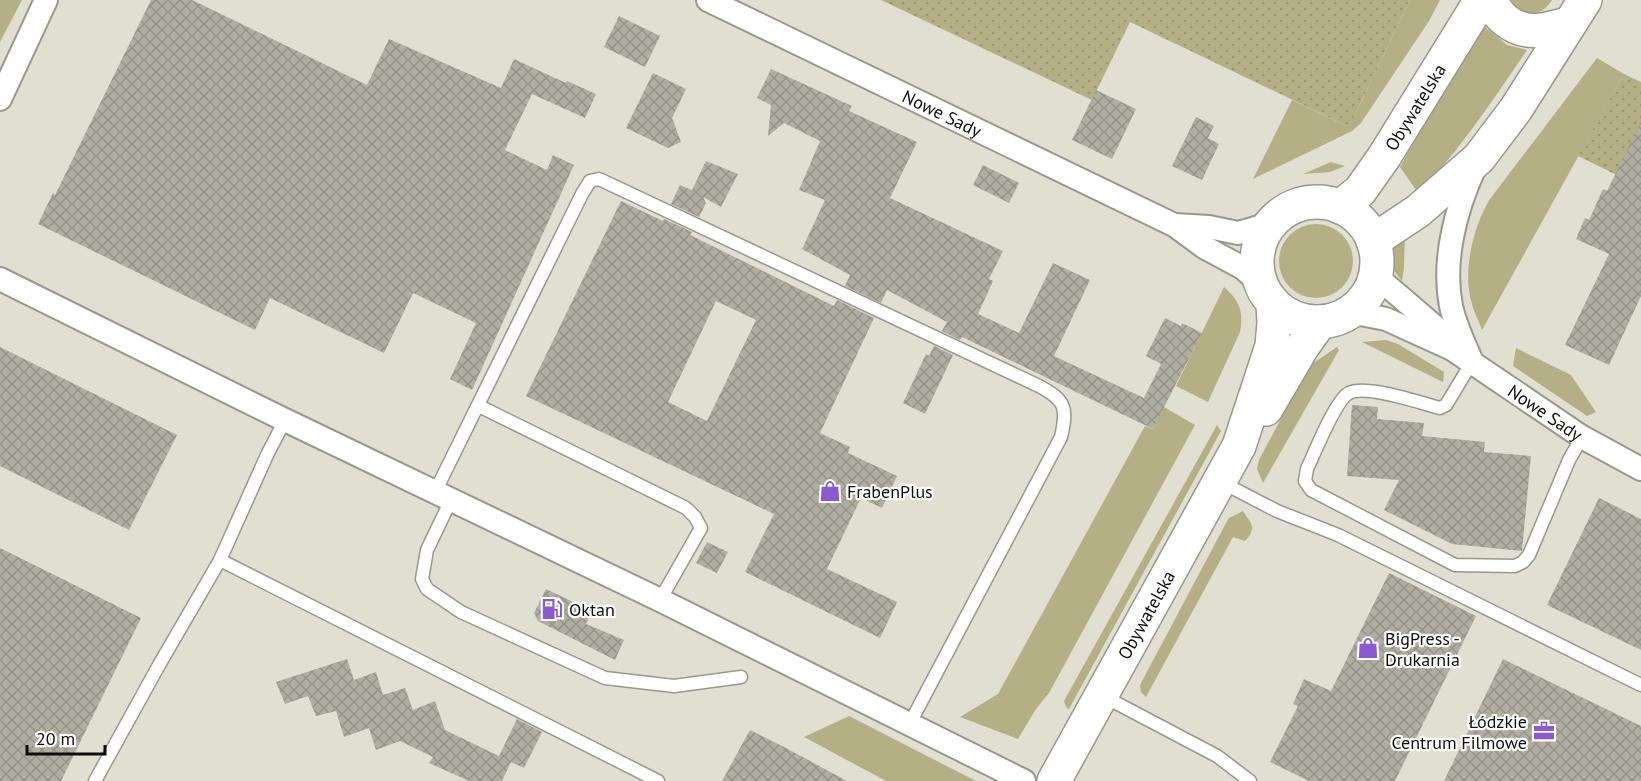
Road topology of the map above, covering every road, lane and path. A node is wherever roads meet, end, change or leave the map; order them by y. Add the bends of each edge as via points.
1 (46, 0) edge
2 (708, 0) edge
3 (1481, 0) edge
4 (1491, 0) edge
5 (1578, 12) edge
6 (0, 99) edge
7 (1479, 158) junction
8 (1340, 207) junction
9 (1275, 219) junction
10 (1174, 225) junction
11 (1373, 241) junction
12 (1376, 276) junction
13 (0, 279) edge
14 (1267, 294) junction
15 (1335, 317) junction
16 (1452, 350) junction
17 (1472, 362) junction
18 (478, 406) junction
19 (285, 420) junction
20 (1582, 437) junction
21 (1239, 446) junction
22 (1641, 469) edge
23 (1220, 481) junction
24 (443, 496) junction
25 (220, 560) junction
26 (660, 600) junction
27 (741, 677) dead end
28 (1641, 685) edge
29 (1103, 695) junction
30 (909, 724) junction
31 (95, 781) edge
32 (658, 781) edge
33 (1024, 781) edge
34 (1054, 781) edge
35 (1250, 781) edge

1 - 6 street
2 - 10 street, Nowe Sady
3 - 8 main road, Obywatelska via 1384,157 1360,191
4 - 5 main road via 1500,15 1524,30 1541,31
5 - 7 main road via 1516,109
7 - 11 main road via 1418,211
7 - 17 street via 1459,207 1450,254 1450,303
8 - 9 main road via 1324,202 1306,203
8 - 11 main road via 1355,216
9 - 10 street, Nowe Sady via 1238,233 1209,226
9 - 14 main road via 1259,250 1258,267
10 - 14 street, Nowe Sady via 1243,268
11 - 12 main road
12 - 15 main road via 1360,304
12 - 16 street, Nowe Sady via 1440,331
13 - 19 street
14 - 15 main road via 1287,314 1302,320
14 - 21 main road, Obywatelska via 1275,323 1272,346
15 - 16 street, Nowe Sady via 1386,319
15 - 21 main road, Obywatelska via 1303,346 1271,403
16 - 17 street, Nowe Sady
17 - 20 street, Nowe Sady
17 - 20 lane via 1446,405 1440,408 1385,393 1349,393 1340,401 1307,469 1305,481 1311,490 1455,565 1515,566 1529,555
18 - 24 lane
18 - 26 lane via 686,508 695,517 701,528
18 - 30 lane via 582,194 590,182 599,179 1055,395 1064,405 1061,436
19 - 24 street
19 - 25 lane
20 - 22 street, Nowe Sady
21 - 23 main road, Obywatelska
23 - 28 lane
23 - 29 main road, Obywatelska
24 - 26 street
24 - 27 lane via 422,579 427,589 461,612 605,678 674,686
25 - 31 lane
25 - 32 lane
26 - 30 street
29 - 34 main road, Obywatelska
29 - 35 lane via 1217,756
30 - 33 street

